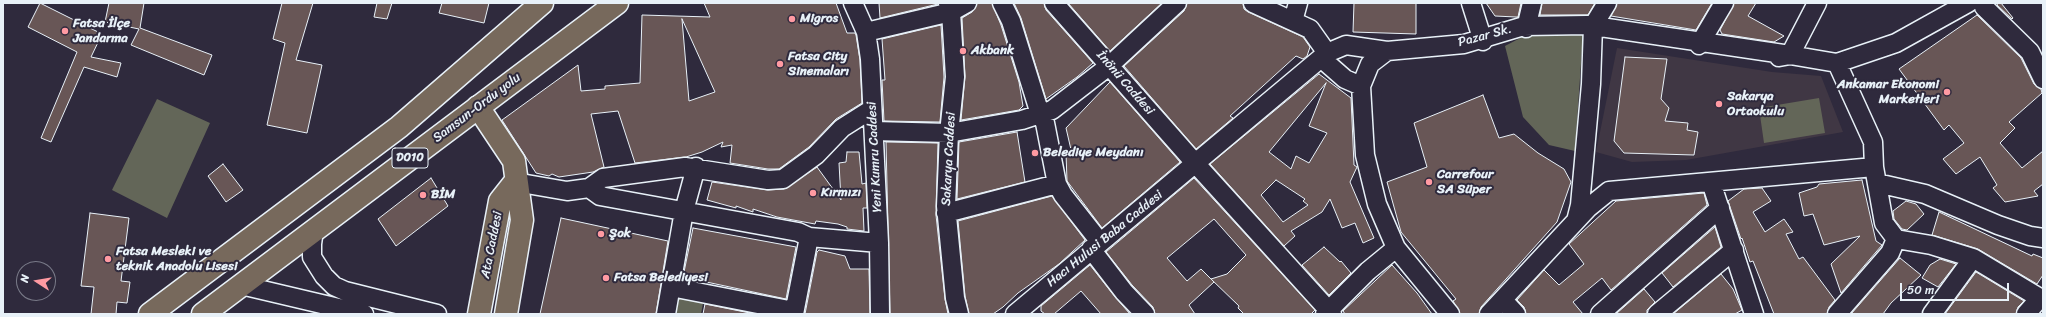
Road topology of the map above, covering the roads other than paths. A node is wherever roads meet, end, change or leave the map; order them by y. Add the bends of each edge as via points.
1 (542, 3) edge
2 (617, 3) edge
3 (853, 3) edge
4 (967, 3) edge
5 (1002, 3) edge
6 (1054, 3) edge
7 (1177, 3) edge
8 (1253, 3) edge
9 (1298, 3) edge
10 (1471, 3) edge
11 (1532, 3) edge
12 (1607, 3) edge
13 (1724, 3) edge
14 (1817, 3) edge
15 (1968, 3) edge
16 (1985, 3) edge
17 (950, 7) edge
18 (1293, 21) junction
19 (1526, 27) junction
20 (1593, 27) junction
21 (866, 32) junction
22 (1482, 40) junction
23 (1700, 43) junction
24 (1385, 52) junction
25 (1324, 55) junction
26 (1790, 55) junction
27 (1837, 63) junction
28 (1109, 66) junction
29 (2042, 76) edge
30 (1361, 86) junction
31 (478, 107) junction
32 (872, 109) junction
33 (1040, 114) junction
34 (874, 130) junction
35 (949, 132) junction
36 (1195, 164) junction
37 (696, 167) junction
38 (1876, 175) junction
39 (515, 182) junction
40 (1711, 182) junction
41 (1057, 184) junction
42 (589, 188) junction
43 (1720, 208) junction
44 (684, 211) junction
45 (946, 213) junction
46 (1576, 221) junction
47 (314, 230) junction
48 (809, 237) junction
49 (2043, 238) edge
50 (1896, 239) junction
51 (879, 243) junction
52 (1096, 246) junction
53 (1396, 248) junction
54 (1734, 250) junction
55 (1973, 258) junction
56 (241, 285) junction
57 (671, 287) junction
58 (2042, 299) edge
59 (1503, 300) junction
60 (1026, 310) edge
61 (794, 312) edge
62 (1329, 313) edge
63 (150, 314) edge
64 (203, 314) edge
65 (364, 314) edge
66 (437, 314) edge
67 (479, 314) edge
68 (506, 314) edge
69 (666, 314) edge
70 (880, 314) edge
71 (959, 314) edge
72 (1144, 314) edge
73 (1450, 314) edge
74 (1489, 314) edge
75 (1516, 314) edge
76 (1600, 314) edge
77 (1657, 314) edge
78 (1754, 314) edge
79 (1837, 314) edge
80 (1932, 314) edge
81 (2026, 314) edge

1 - 63 main road, D010 via 399,127
2 - 31 main road, Samsun-Ordu yolu / D010
3 - 21 street, Yeni Kumru Caddesi
4 - 17 street
5 - 33 street via 1011,21
6 - 28 street, İnönü Caddesi
7 - 28 street
8 - 18 street
9 - 18 street
10 - 22 street
11 - 19 street
12 - 20 street
13 - 23 street
14 - 26 street
15 - 27 street via 1896,43
16 - 29 street via 1984,7 2030,52
17 - 21 street
17 - 35 street, Sakarya Caddesi via 955,77
18 - 25 street via 1310,29
19 - 20 street, Pazar Sk.
19 - 22 street, Pazar Sk.
20 - 23 street, Pazar Sk.
20 - 46 street via 1591,84 1580,204
21 - 32 street, Yeni Kumru Caddesi
22 - 24 street, Pazar Sk.
23 - 26 street, Pazar Sk.
24 - 25 street, Pazar Sk. via 1346,45
24 - 30 street via 1370,64
25 - 30 street via 1345,79
25 - 36 street, Pazar Sk.
26 - 27 street, Pazar Sk.
27 - 38 street via 1873,142
28 - 33 street via 1052,110
28 - 36 street, İnönü Caddesi
30 - 53 street via 1365,155 1377,204
31 - 39 main road, Ata Caddesi via 514,161
31 - 47 main road, Samsun-Ordu yolu / D010
32 - 34 street, Yeni Kumru Caddesi
32 - 37 street via 842,128 816,155 783,179 768,180
33 - 35 street via 1022,120
33 - 41 street via 1045,123
34 - 35 street
34 - 51 street, Yeni Kumru Caddesi
35 - 45 street, Sakarya Caddesi
36 - 52 street, Hacı Hulusi Baba Caddesi
36 - 62 street, İnönü Caddesi
37 - 42 street via 603,178
37 - 44 street
38 - 40 street
38 - 49 street via 1998,226
38 - 50 street via 1884,223
39 - 42 street via 567,191
39 - 67 main road, Ata Caddesi via 500,201
39 - 68 main road, Ata Caddesi via 522,220
40 - 43 street
40 - 46 street via 1609,191
41 - 45 street
41 - 52 street
42 - 44 street via 600,196
43 - 54 street
43 - 76 street
44 - 48 street via 798,232
44 - 57 street
45 - 71 street, Sakarya Caddesi
46 - 59 street
47 - 56 main road, Samsun-Ordu yolu / D010
47 - 66 street via 312,257 334,286
48 - 51 street
48 - 61 street
50 - 55 street via 1931,245
50 - 79 street via 1890,253
51 - 70 street, Yeni Kumru Caddesi
52 - 60 street, Hacı Hulusi Baba Caddesi
52 - 72 street via 1124,292
53 - 62 street
53 - 73 street
54 - 77 street
54 - 78 street
55 - 58 street
55 - 80 street
56 - 64 main road, Samsun-Ordu yolu / D010
56 - 65 street
57 - 61 street
57 - 69 street
58 - 81 street
59 - 74 street
59 - 75 street

